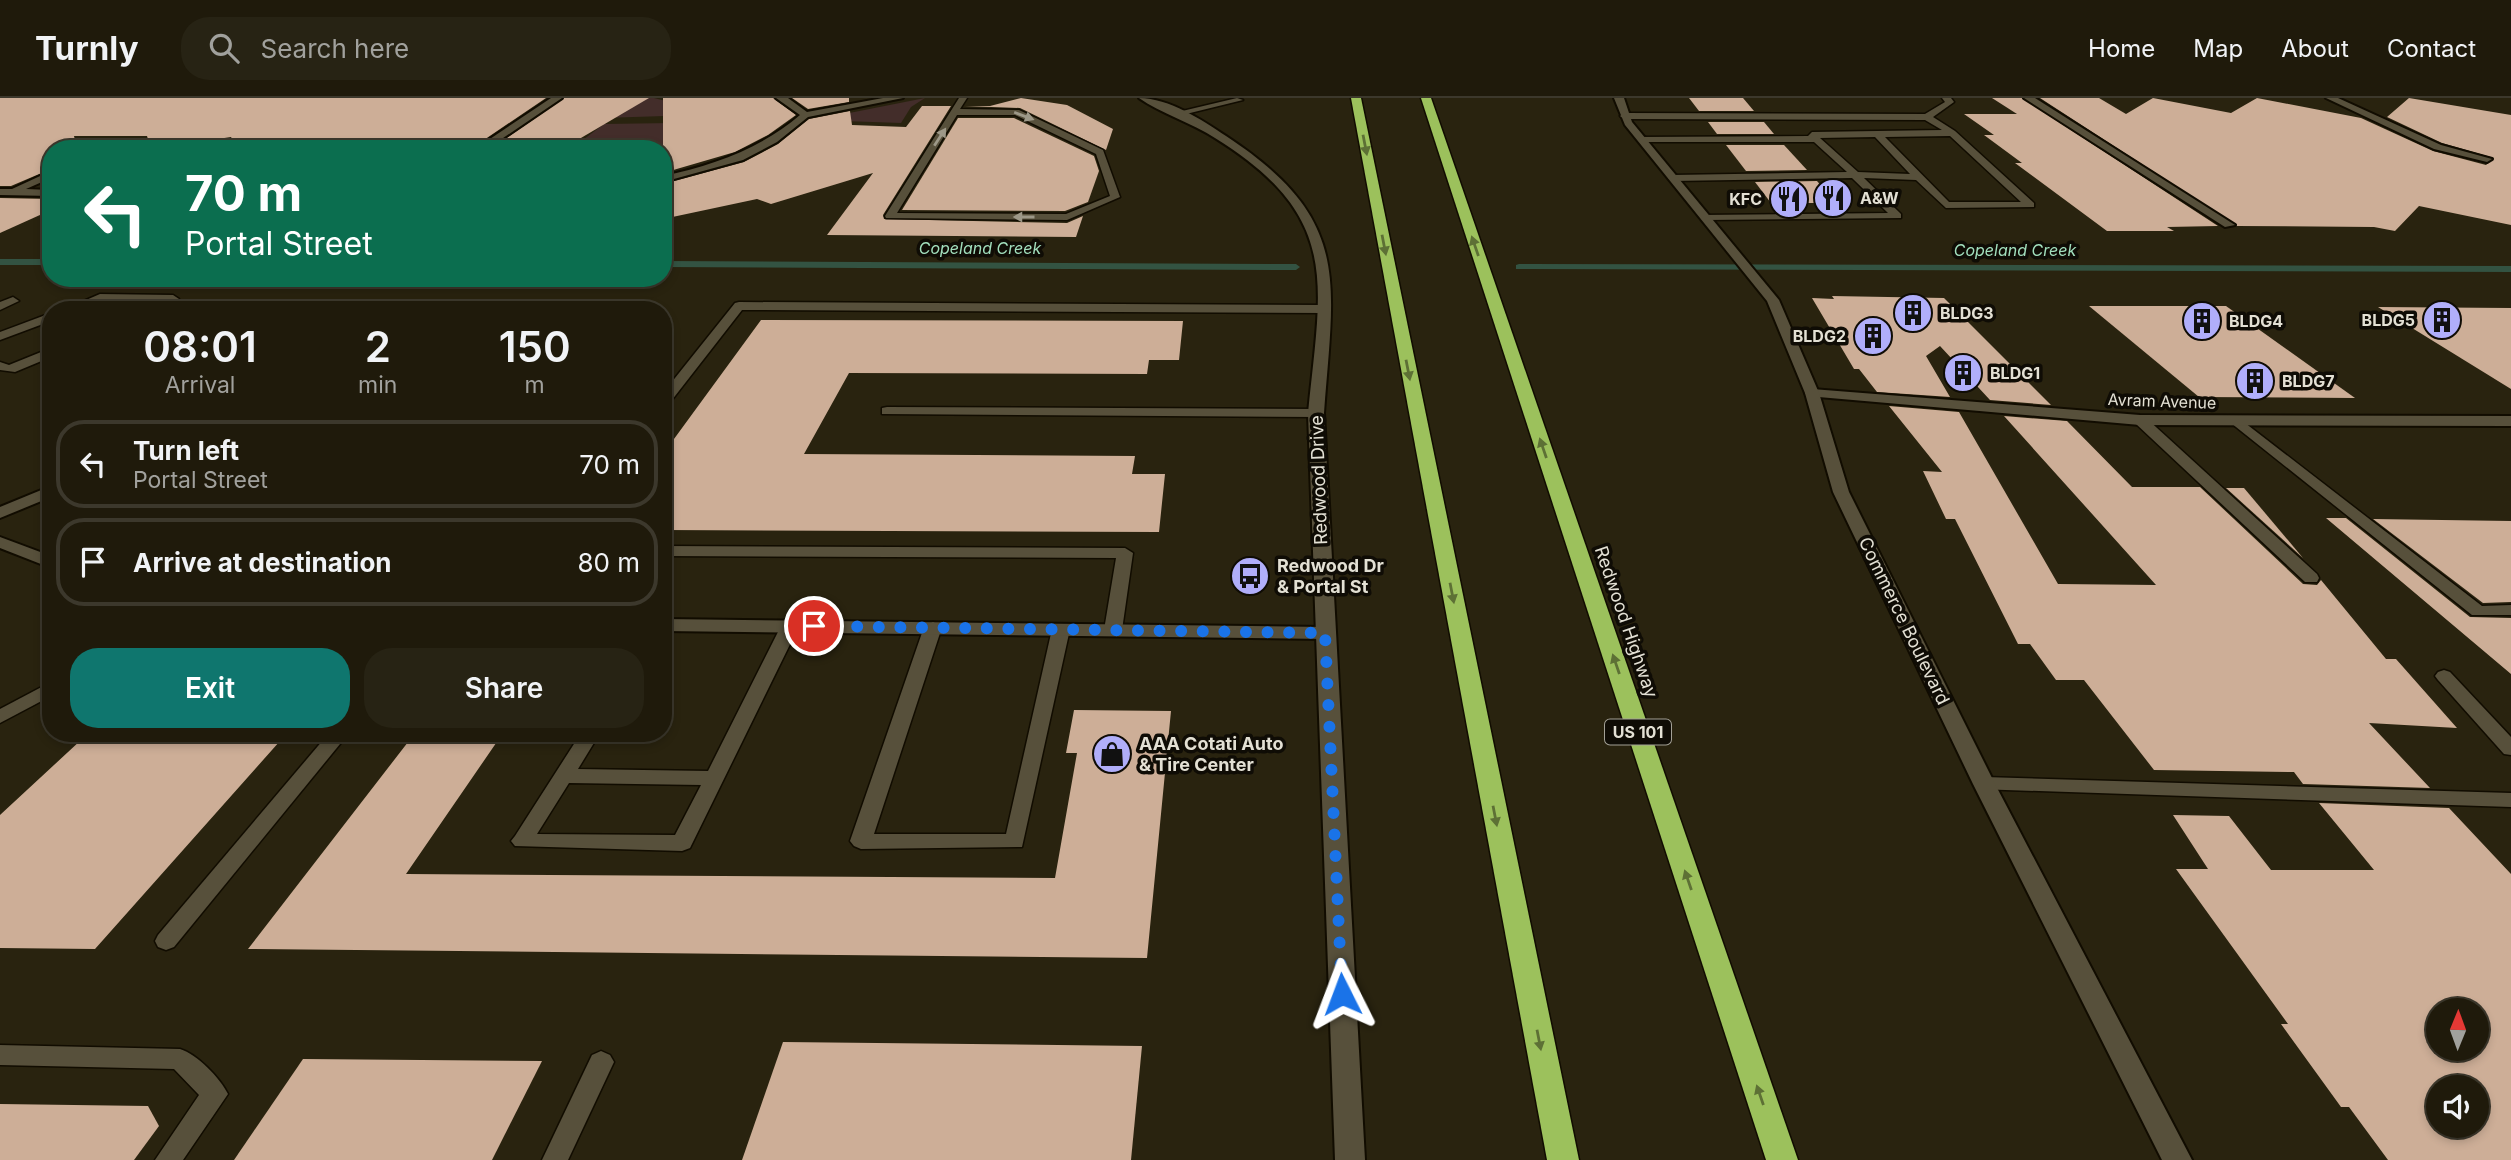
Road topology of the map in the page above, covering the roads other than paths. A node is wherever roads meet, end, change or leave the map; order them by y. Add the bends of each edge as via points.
1 (557, 98) edge
2 (780, 98) edge
3 (854, 98) edge
4 (898, 98) edge
5 (963, 98) edge
6 (1144, 98) edge
7 (1429, 98) edge
8 (1619, 98) edge
9 (1946, 98) edge
10 (2029, 98) edge
11 (2331, 98) edge
12 (1355, 99) edge
13 (1239, 100) dead end
14 (796, 105) junction
15 (957, 112) junction
16 (1182, 112) junction
17 (805, 115) junction
18 (1624, 116) junction
19 (1927, 117) junction
20 (1952, 133) junction
21 (1877, 134) junction
22 (1641, 139) junction
23 (1817, 139) junction
24 (494, 140) edge
25 (2487, 159) dead end
26 (1855, 175) junction
27 (1919, 177) junction
28 (42, 178) edge
29 (672, 178) edge
30 (1673, 178) junction
31 (5, 192) edge
32 (42, 193) edge
33 (1705, 217) junction
34 (2229, 225) dead end
35 (13, 301) dead end
36 (92, 301) edge
37 (170, 301) edge
38 (0, 306) edge
39 (1323, 310) junction
40 (42, 320) edge
41 (0, 336) edge
42 (42, 356) edge
43 (0, 366) edge
44 (672, 391) edge
45 (1812, 393) junction
46 (887, 411) dead end
47 (1317, 413) junction
48 (2140, 420) junction
49 (2236, 420) junction
50 (2511, 421) edge
51 (42, 495) edge
52 (0, 513) edge
53 (0, 542) edge
54 (672, 551) edge
55 (42, 559) edge
56 (2311, 578) dead end
57 (2511, 610) edge
58 (672, 625) edge
59 (790, 626) junction
60 (933, 627) junction
61 (1061, 629) junction
62 (1113, 629) junction
63 (1325, 633) junction
64 (2444, 676) dead end
65 (42, 693) edge
66 (0, 716) edge
67 (332, 742) edge
68 (585, 742) edge
69 (2511, 749) edge
70 (564, 776) junction
71 (714, 778) junction
72 (1984, 784) junction
73 (2511, 800) edge
74 (166, 941) dead end
75 (0, 1055) edge
76 (601, 1062) dead end
77 (168, 1160) edge
78 (555, 1160) edge
79 (1350, 1160) edge
80 (1563, 1160) edge
81 (1782, 1160) edge
82 (2177, 1160) edge

1 - 24 street
2 - 14 street
3 - 14 street
4 - 17 street
5 - 15 lane
6 - 16 street, Redwood Drive
81 -> 7 highway, Redwood Highway / US 101 via 1455,188
8 - 18 street, Commerce Boulevard
9 - 19 lane via 1950,102
10 - 34 street
11 - 25 street via 2438,147
12 -> 80 highway
13 - 16 lane
14 - 17 street
15 -> 15 lane via 1016,111 1100,152 1115,197 1067,217 890,216
16 - 39 street, Redwood Drive via 1219,133 1284,189 1306,215 1318,248
17 - 29 street via 763,149
18 - 19 lane
18 - 22 street, Commerce Boulevard
19 - 20 lane
20 - 21 lane
20 - 27 lane via 2030,205 1945,205
21 - 23 lane via 1812,135
21 - 27 lane
22 - 23 lane
22 - 30 street, Commerce Boulevard
23 - 26 lane
26 - 27 lane
26 - 30 lane
26 - 33 lane via 1897,216
28 - 31 street
30 - 33 street, Commerce Boulevard
31 - 32 street
33 - 45 street, Commerce Boulevard via 1773,300
35 - 38 lane
36 - 37 lane via 173,299
39 - 44 lane via 739,306
39 - 47 street, Redwood Drive
40 - 41 lane
42 - 43 lane via 10,369
45 - 48 street, Avram Avenue
45 - 72 street, Commerce Boulevard via 1841,492
46 - 47 lane
47 - 63 street, Redwood Drive
48 - 49 street, Avram Avenue
48 - 56 lane
49 - 50 street, Avram Avenue
49 - 57 lane via 2478,611
51 - 52 street
53 - 55 street
54 - 62 lane via 1125,553
58 - 59 street
59 - 60 street
59 - 71 lane
60 - 61 street
60 - 61 lane via 861,841 1015,842
61 - 62 street
62 - 63 street
63 - 79 street, Redwood Drive
64 - 69 lane
65 - 66 lane
67 - 74 lane
68 - 70 lane
70 - 71 lane
70 - 71 lane via 522,841 682,843
72 - 73 lane
72 - 82 street, Commerce Boulevard
75 - 77 lane via 180,1059 215,1094
76 - 78 lane

